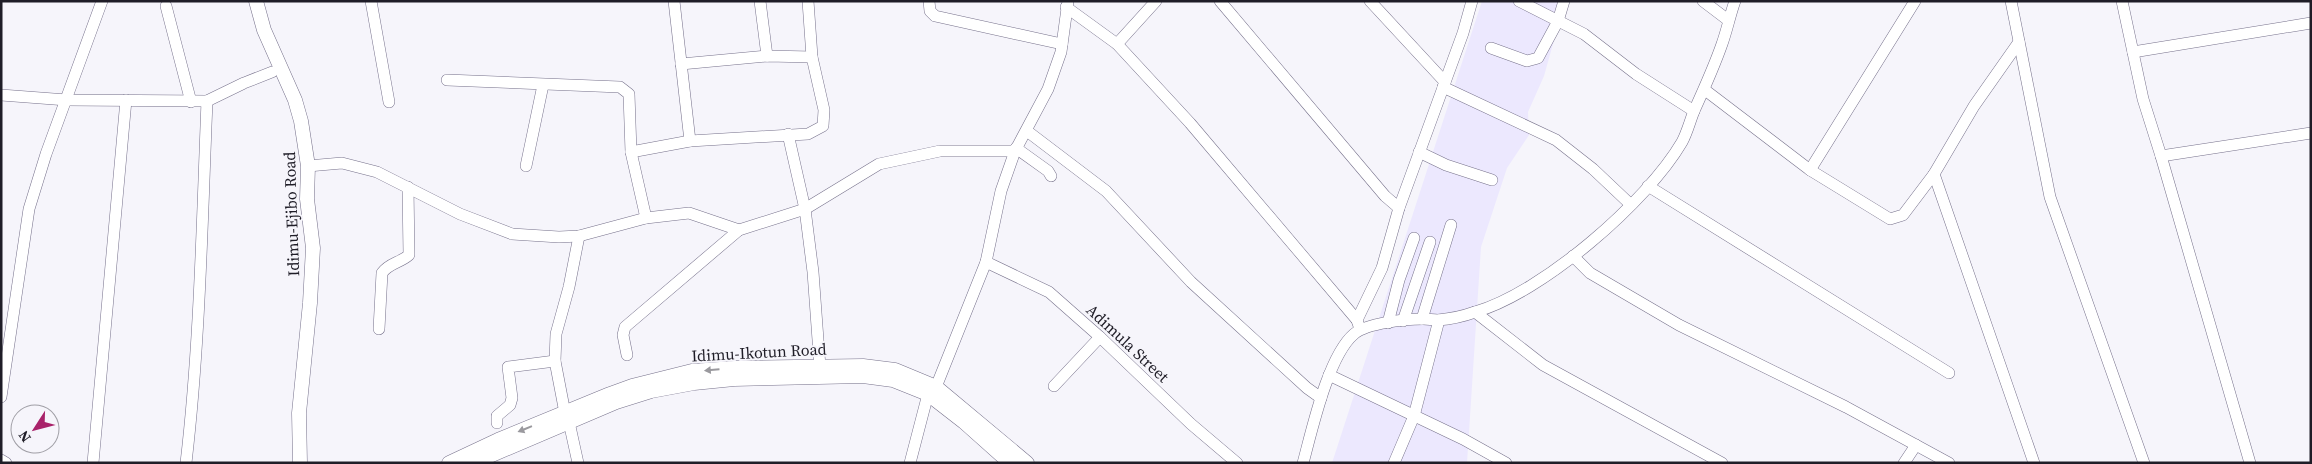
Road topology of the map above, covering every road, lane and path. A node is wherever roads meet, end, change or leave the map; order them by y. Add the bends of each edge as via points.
1 (102, 1) edge
2 (247, 1) edge
3 (256, 1) edge
4 (371, 1) edge
5 (674, 1) edge
6 (760, 1) edge
7 (929, 1) edge
8 (1156, 1) edge
9 (1220, 1) edge
10 (1370, 1) edge
11 (1472, 1) edge
12 (1519, 1) edge
13 (1564, 1) edge
14 (1702, 1) edge
15 (1735, 1) edge
16 (1915, 1) edge
17 (2011, 1) edge
18 (2122, 1) edge
19 (812, 2) edge
20 (1067, 4) edge
21 (166, 6) dead end
22 (1728, 20) junction
23 (1558, 21) junction
24 (2311, 23) edge
25 (2019, 42) junction
26 (1062, 44) junction
27 (1117, 44) junction
28 (1491, 48) dead end
29 (2133, 52) junction
30 (767, 56) junction
31 (812, 57) junction
32 (681, 64) junction
33 (272, 72) junction
34 (448, 80) dead end
35 (543, 85) junction
36 (1444, 85) junction
37 (1705, 90) junction
38 (1, 95) edge
39 (67, 100) junction
40 (126, 100) junction
41 (207, 101) junction
42 (191, 102) junction
43 (389, 102) dead end
44 (1694, 111) junction
45 (1027, 131) junction
46 (2311, 133) edge
47 (788, 134) junction
48 (690, 141) junction
49 (1016, 149) junction
50 (631, 152) junction
51 (1420, 152) junction
52 (2161, 156) junction
53 (308, 166) junction
54 (526, 166) dead end
55 (1810, 170) junction
56 (1934, 174) junction
57 (1051, 176) dead end
58 (1492, 180) dead end
59 (1648, 186) junction
60 (408, 187) junction
61 (1630, 204) junction
62 (805, 208) junction
63 (1399, 208) junction
64 (646, 218) junction
65 (1451, 226) dead end
66 (738, 230) junction
67 (580, 236) junction
68 (1414, 238) dead end
69 (1430, 242) dead end
70 (1574, 256) junction
71 (986, 262) junction
72 (1475, 312) junction
73 (1422, 319) junction
74 (1439, 320) junction
75 (1403, 321) junction
76 (1388, 322) junction
77 (1359, 325) junction
78 (379, 329) dead end
79 (1100, 337) junction
80 (627, 355) dead end
81 (555, 361) junction
82 (820, 367) junction
83 (1948, 373) dead end
84 (1329, 375) junction
85 (1054, 386) dead end
86 (932, 391) junction
87 (1, 397) edge
88 (1321, 398) junction
89 (1414, 416) junction
90 (567, 418) junction
91 (497, 423) dead end
92 (1916, 445) junction
93 (1, 460) edge
94 (2032, 462) edge
95 (6, 463) edge
96 (93, 463) edge
97 (186, 463) edge
98 (292, 463) edge
99 (300, 463) edge
100 (449, 463) edge
101 (473, 463) edge
102 (578, 463) edge
103 (910, 463) edge
104 (1010, 463) edge
105 (1027, 463) edge
106 (1237, 463) edge
107 (1303, 463) edge
108 (1394, 463) edge
109 (1506, 463) edge
110 (1722, 463) edge
111 (1904, 463) edge
112 (1949, 463) edge
113 (2144, 463) edge
114 (2250, 463) edge

1 - 39 street
2 - 33 main road, Idimu-Ejibo Road
3 - 53 main road, Idimu-Ejibo Road via 264,30 295,100
4 - 43 street
5 - 32 street
6 - 30 street
7 - 26 street via 930,11 936,16
8 - 27 street
9 - 63 street via 1372,181
10 - 36 street
11 - 36 street
12 - 23 street
13 - 23 street
14 - 22 street
15 - 22 street
16 - 55 street
17 - 25 street
18 - 29 street
19 - 31 street
20 - 26 street
20 - 27 street
21 - 42 street
22 - 37 street
23 - 28 street via 1538,58 1527,60
23 - 44 street via 1584,34 1636,74
24 - 29 street
25 - 56 street via 1974,106
25 - 113 street via 2050,197
26 - 45 street via 1048,89
27 - 77 street via 1190,123
29 - 52 street via 2143,99
30 - 31 street
30 - 32 street
31 - 47 street via 824,110 823,126 808,134
32 - 48 street
33 - 41 street
33 - 98 main road, Idimu-Ejibo Road via 286,103 295,138 304,249 291,411
34 - 35 street
35 - 50 street via 620,87 625,90 629,94
35 - 54 street
36 - 51 street
36 - 61 street via 1556,140
37 - 44 street
37 - 55 street
38 - 39 street
39 - 40 street
39 - 87 street via 29,209
40 - 42 street
40 - 96 street
41 - 42 street
41 - 97 street via 198,313
44 - 59 street via 1683,140
45 - 49 street
45 - 88 street via 1106,191 1191,282
46 - 52 street
47 - 48 street
47 - 62 street
48 - 50 street
49 - 57 street via 1048,170
49 - 62 street via 940,151 880,164
49 - 71 street via 1001,190
50 - 64 street
51 - 58 street via 1446,165
51 - 63 street
52 - 114 street
53 - 60 street via 342,163 378,172
53 - 99 main road, Idimu-Ejibo Road via 307,199 313,248 299,413
55 - 56 street via 1890,219 1903,216
56 - 94 street
59 - 61 street
59 - 83 street
60 - 67 street via 460,214 512,234
60 - 78 street via 409,255 387,266 382,273
61 - 70 street
62 - 66 street
62 - 82 street
63 - 77 street via 1382,268
64 - 66 street via 689,213
64 - 67 street
65 - 73 street
66 - 80 street via 625,327
67 - 81 street via 556,334
68 - 76 street
69 - 75 street
70 - 72 street via 1528,290
70 - 92 street via 1590,273 1679,325
71 - 79 street, Adimula Street via 1049,292
71 - 86 street
72 - 74 street
72 - 110 street via 1542,365
73 - 74 street
73 - 75 street
74 - 89 street
75 - 76 street
76 - 77 street
77 - 84 street
79 - 85 street
79 - 106 street, Adimula Street
81 - 90 street
81 - 91 street via 508,368 512,398 510,405 497,416
82 - 86 main road, Idimu-Ikotun Road via 863,366 895,370
82 -> 90 main road, Idimu-Ikotun Road via 692,372 632,386
84 - 88 street
84 - 89 street
86 - 90 main road, Idimu-Ikotun Road via 863,376 734,379 650,391
86 - 103 street
86 - 104 main road, Idimu-Ikotun Road
86 - 105 main road, Idimu-Ikotun Road
88 - 107 street
89 - 108 street
89 - 109 street
90 -> 100 main road, Idimu-Ikotun Road
90 - 101 main road, Idimu-Ikotun Road
90 - 102 street
92 - 111 street
92 - 112 street
93 - 95 street

